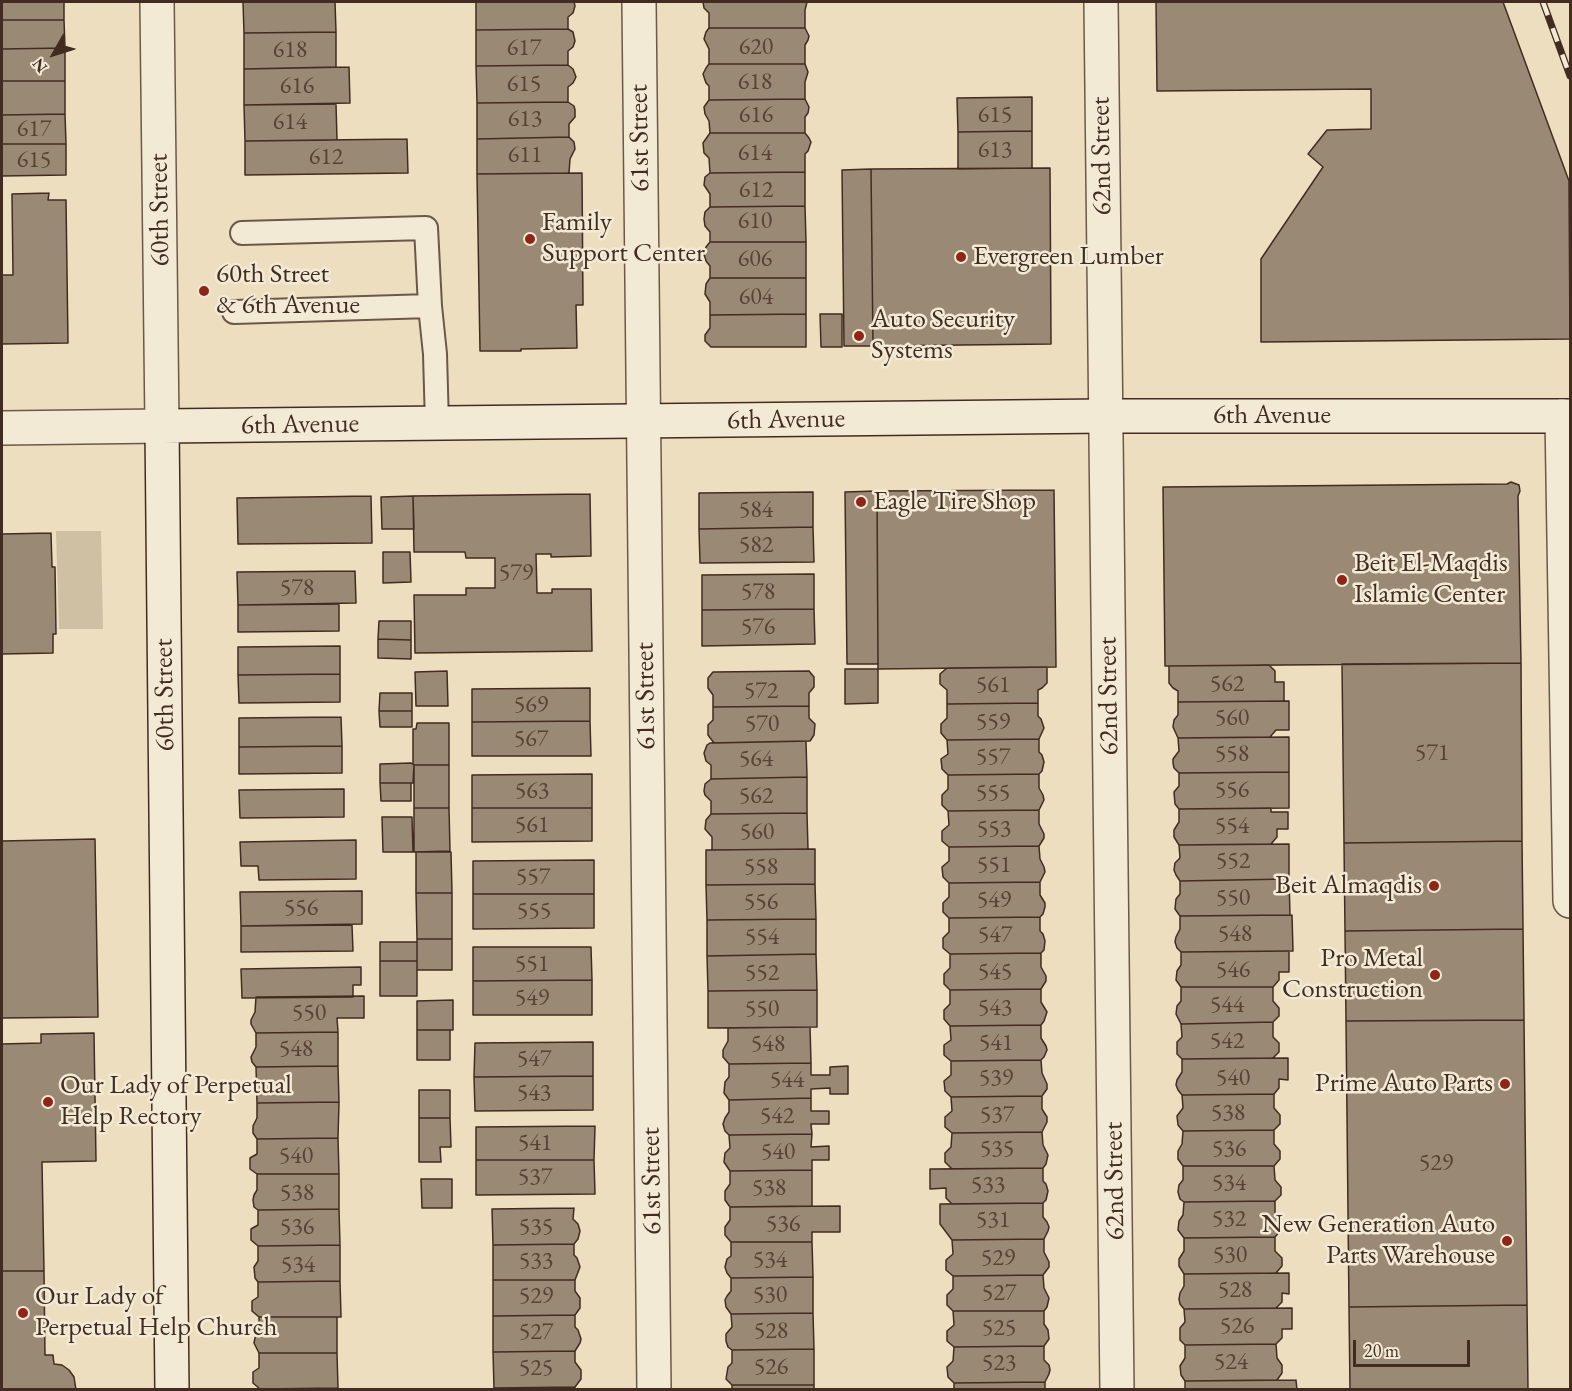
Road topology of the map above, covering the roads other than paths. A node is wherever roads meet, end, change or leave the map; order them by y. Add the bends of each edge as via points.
1 (157, 2) edge
2 (639, 2) edge
3 (1101, 2) edge
4 (242, 233) dead end
5 (430, 306) junction
6 (234, 312) dead end
7 (1105, 416) junction
8 (1566, 416) edge
9 (643, 421) junction
10 (437, 424) junction
11 (162, 426) junction
12 (2, 428) edge
13 (1570, 901) edge
14 (172, 1389) edge
15 (654, 1389) edge
16 (1117, 1389) edge

1 - 11 street, 60th Street
2 - 9 street, 61st Street
3 - 7 street, 62nd Street
4 - 5 lane via 426,228
5 - 6 lane
5 - 10 lane
7 - 8 street, 6th Avenue
7 - 9 street, 6th Avenue
7 - 16 street, 62nd Street
8 - 13 street
9 - 10 street, 6th Avenue
9 - 15 street, 61st Street
10 - 11 street, 6th Avenue
11 - 12 street, 6th Avenue
11 - 14 street, 60th Street

